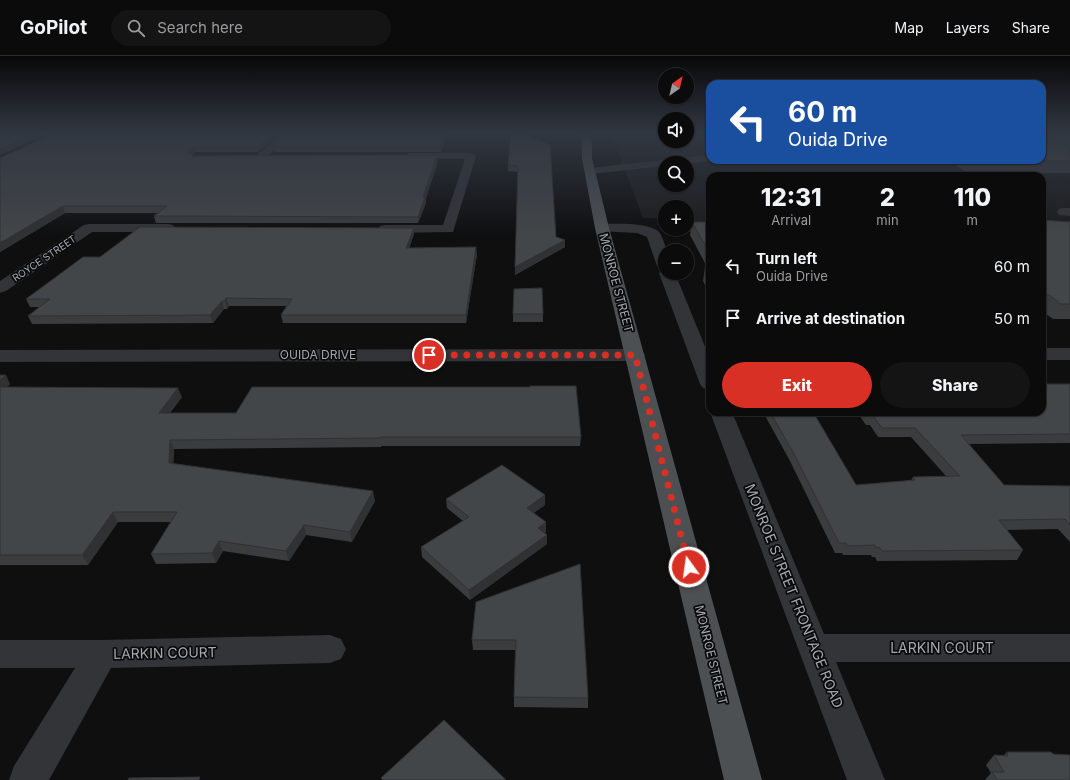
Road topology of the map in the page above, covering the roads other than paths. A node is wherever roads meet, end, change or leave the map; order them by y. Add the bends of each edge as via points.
1 (468, 167) edge
2 (589, 167) edge
3 (629, 167) edge
4 (590, 171) junction
5 (185, 228) edge
6 (368, 228) edge
7 (602, 228) junction
8 (694, 228) edge
9 (706, 228) edge
10 (658, 229) edge
11 (647, 231) junction
12 (658, 247) edge
13 (671, 280) edge
14 (0, 288) edge
15 (1046, 354) edge
16 (1070, 354) edge
17 (635, 355) junction
18 (704, 355) edge
19 (0, 356) edge
20 (723, 416) edge
21 (814, 648) junction
22 (1070, 648) edge
23 (330, 649) dead end
24 (0, 654) edge
25 (102, 654) junction
26 (28, 780) edge
27 (743, 780) edge
28 (866, 780) edge

1 - 6 street via 448,229
2 - 4 main road, MONROE STREET
3 - 4 street
4 - 7 main road, MONROE STREET
5 - 14 street, ROYCE STREET via 89,228
7 - 11 street
7 - 17 main road, MONROE STREET
8 - 9 street
10 - 11 street
11 - 12 street via 653,234
13 - 18 street
15 - 16 street
17 - 19 street, OUIDA DRIVE
17 - 27 main road, MONROE STREET
20 - 21 street, MONROE STREET FRONTAGE ROAD
21 - 22 street, LARKIN COURT
21 - 28 street, MONROE STREET FRONTAGE ROAD
23 - 25 street, LARKIN COURT
24 - 25 street, LARKIN COURT
25 - 26 street

